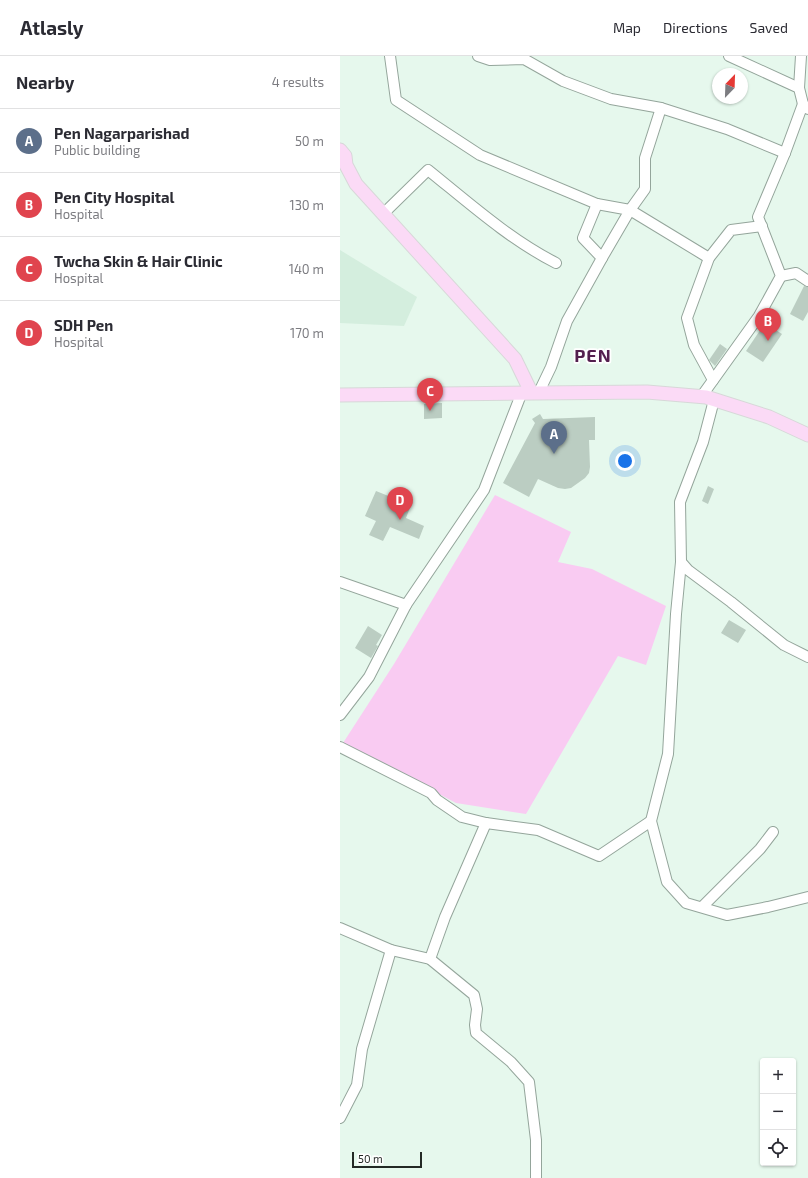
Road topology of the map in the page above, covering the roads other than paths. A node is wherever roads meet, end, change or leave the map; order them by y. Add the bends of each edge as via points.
1 (390, 56) edge
2 (478, 56) edge
3 (729, 56) edge
4 (801, 56) edge
5 (799, 88) junction
6 (806, 107) edge
7 (661, 108) junction
8 (340, 150) edge
9 (785, 153) junction
10 (343, 165) edge
11 (597, 204) junction
12 (630, 210) junction
13 (383, 214) junction
14 (762, 226) junction
15 (602, 258) junction
16 (709, 258) junction
17 (556, 263) dead end
18 (781, 276) junction
19 (808, 281) edge
20 (713, 380) junction
21 (530, 392) junction
22 (340, 395) edge
23 (708, 398) junction
24 (808, 435) edge
25 (681, 562) junction
26 (340, 582) edge
27 (406, 605) junction
28 (808, 657) edge
29 (340, 716) edge
30 (340, 747) edge
31 (651, 821) junction
32 (486, 823) junction
33 (772, 832) dead end
34 (808, 897) edge
35 (702, 907) junction
36 (340, 928) edge
37 (391, 950) junction
38 (430, 959) junction
39 (340, 1118) edge
40 (536, 1178) edge

1 - 11 street via 396,100 480,155
2 - 7 street via 490,60 524,59 563,81 611,99
3 - 5 street
4 - 5 street
5 - 6 street
6 - 9 street
7 - 9 street via 727,129
7 - 12 street via 645,158 645,190
8 - 10 main road via 345,156
9 - 14 street via 758,217
10 - 13 main road
11 - 12 street
11 - 15 street via 583,238
12 - 15 street
12 - 16 street
13 - 17 street via 428,170 474,208 536,253
13 - 21 main road via 514,359
14 - 16 street via 731,230
14 - 18 street
15 - 21 street via 567,321 551,367
16 - 20 street via 688,318 694,345
18 - 19 street via 796,273
18 - 20 street via 759,316
20 - 23 street
21 - 22 main road
21 - 23 main road via 647,392
21 - 27 street via 484,490
23 - 24 main road via 769,417
23 - 25 street via 703,442 680,502
25 - 28 street via 784,645
25 - 31 street via 668,754
26 - 27 street
27 - 29 street via 370,676
30 - 32 street via 431,793 462,817
31 - 32 street via 599,856 538,830
31 - 35 street via 667,882 686,903
32 - 38 street via 445,917
33 - 35 street via 760,849
34 - 35 street via 727,915
36 - 37 street
37 - 38 street
37 - 39 street via 362,1049 357,1085
38 - 40 street via 474,994 477,1009 476,1033 511,1062 529,1082 536,1140

